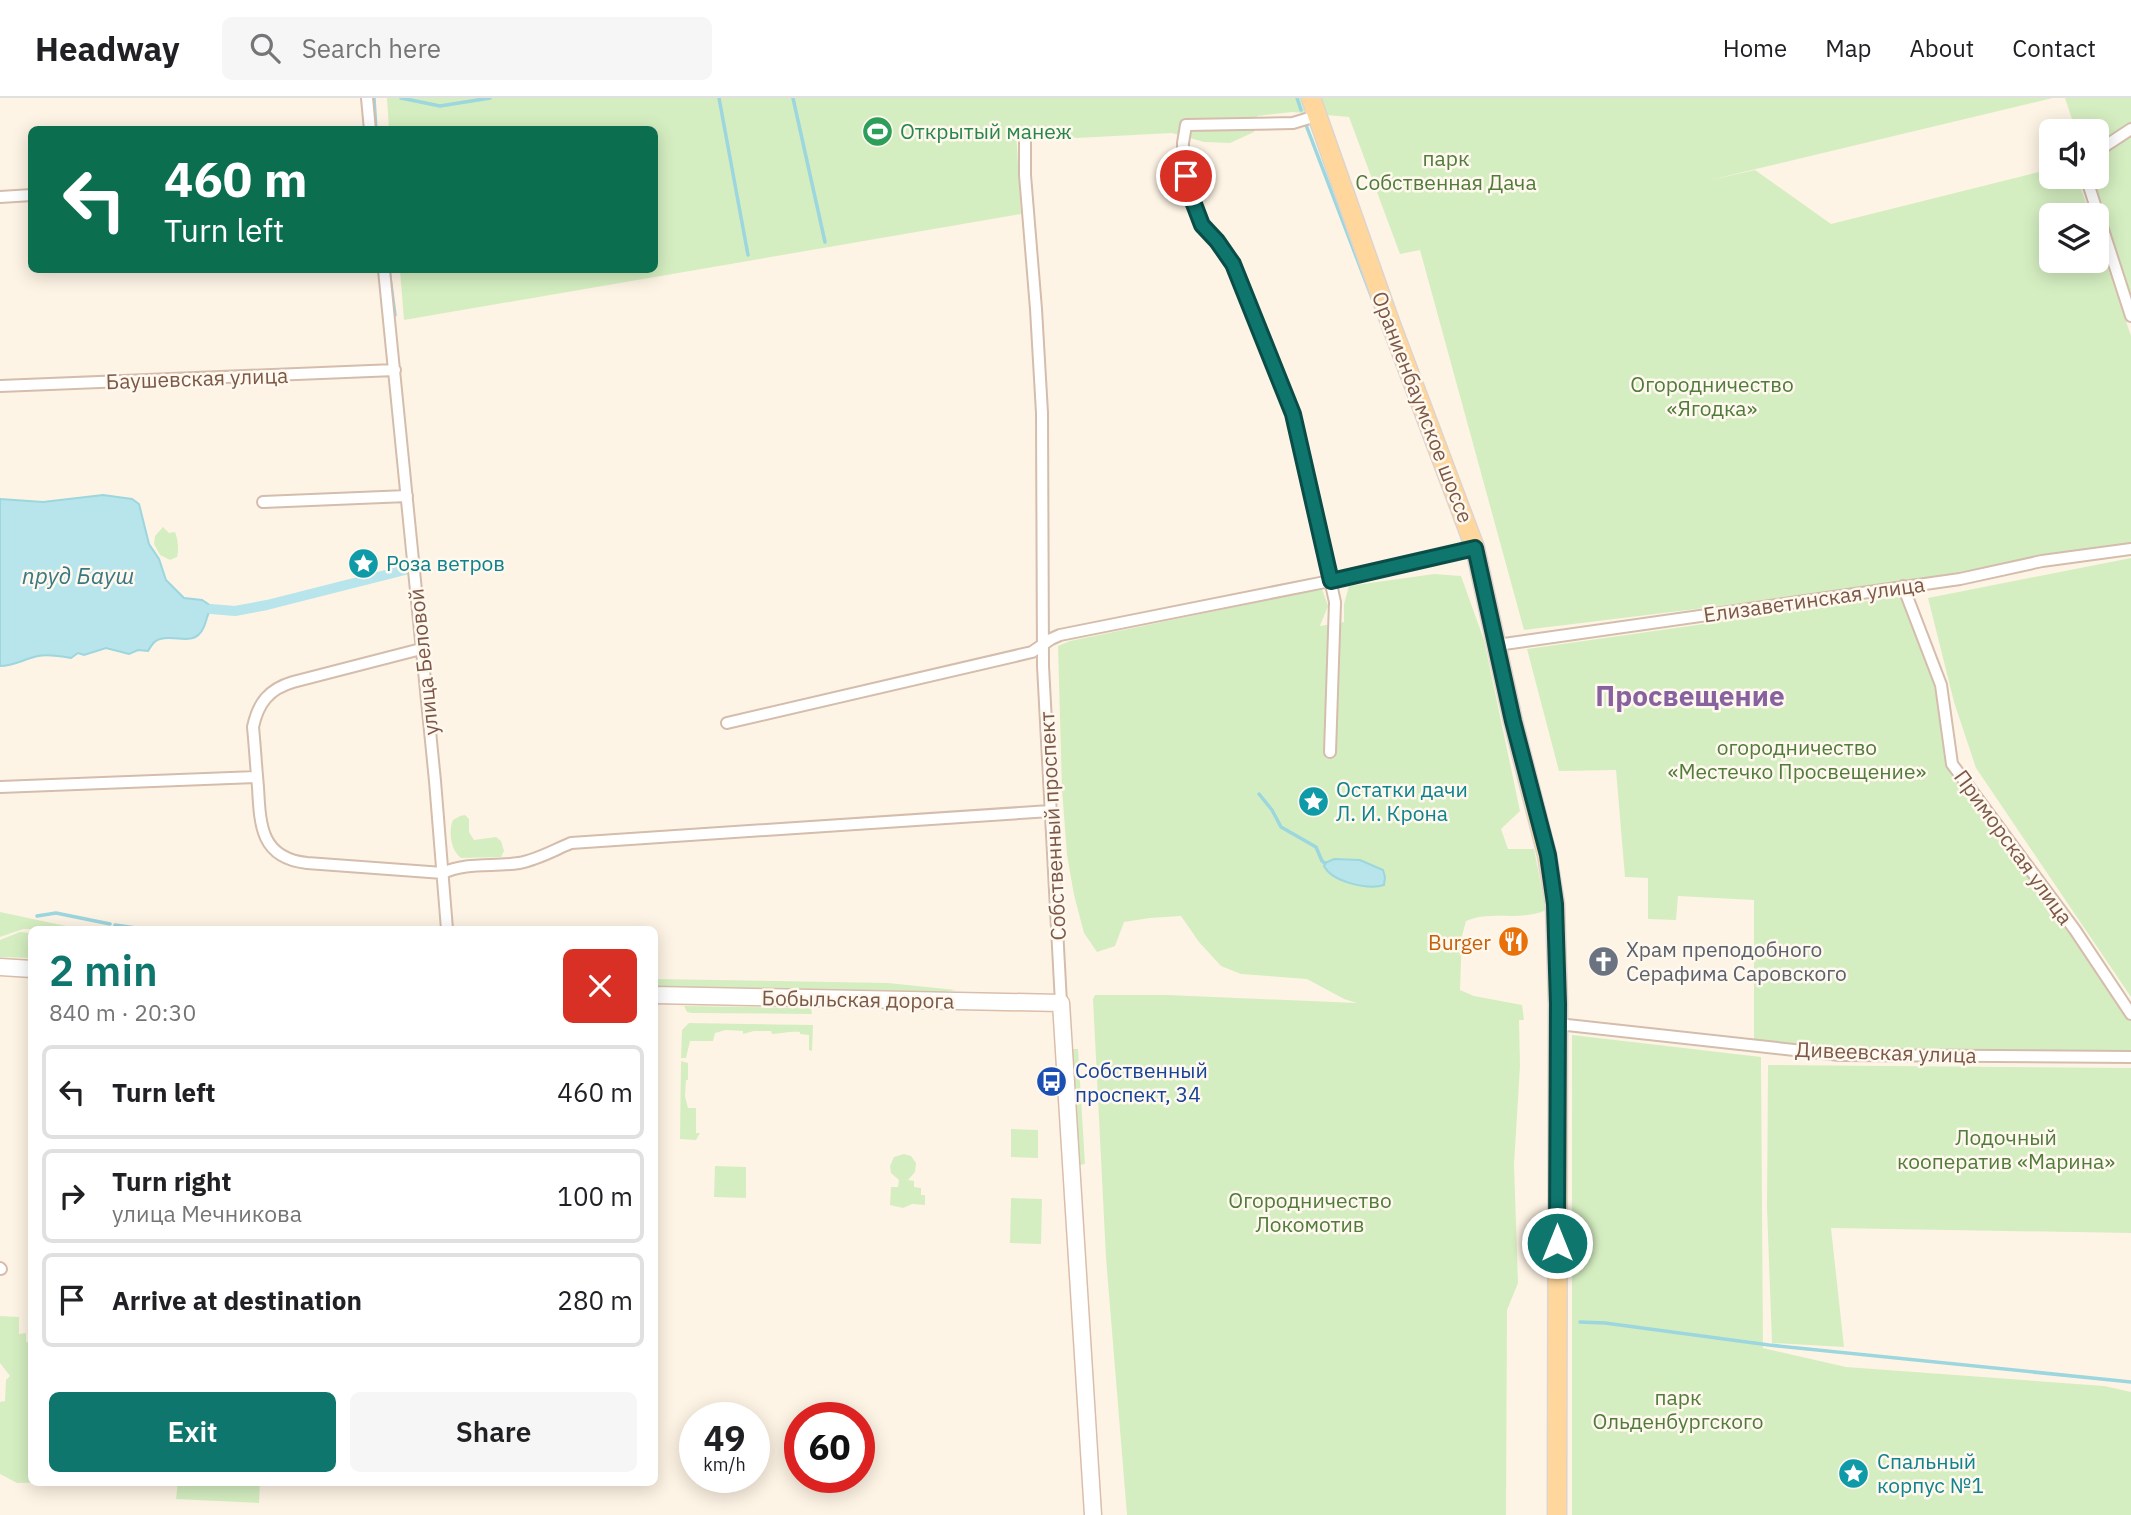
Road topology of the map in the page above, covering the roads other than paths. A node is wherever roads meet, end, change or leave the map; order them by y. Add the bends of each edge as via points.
1 (367, 98) edge
2 (1311, 98) edge
3 (1316, 116) junction
4 (370, 126) edge
5 (2131, 129) edge
6 (1025, 137) dead end
7 (2109, 143) edge
8 (2090, 189) edge
9 (28, 195) edge
10 (0, 197) edge
11 (384, 273) edge
12 (2131, 316) edge
13 (395, 370) junction
14 (0, 386) edge
15 (407, 496) junction
16 (263, 502) dead end
17 (1475, 548) junction
18 (2131, 549) edge
19 (1331, 581) junction
20 (1903, 586) junction
21 (1043, 644) junction
22 (1497, 645) junction
23 (422, 649) junction
24 (727, 723) dead end
25 (1330, 752) dead end
26 (257, 777) junction
27 (0, 787) edge
28 (1050, 811) junction
29 (443, 873) junction
30 (447, 926) edge
31 (0, 967) edge
32 (28, 969) edge
33 (658, 995) edge
34 (1061, 1003) junction
35 (2131, 1014) edge
36 (1558, 1024) junction
37 (2131, 1057) edge
38 (1093, 1515) edge
39 (1557, 1515) edge

1 - 4 street
2 - 3 main road, Ораниенбаумское шоссе
3 - 17 main road, Ораниенбаумское шоссе
3 - 19 street via 1293,123 1186,125 1182,143 1189,191 1202,225 1233,264 1290,404
5 - 7 street
6 - 21 street, Собственный проспект via 1042,413
8 - 12 street
9 - 10 street
11 - 13 street, улица Беловой
13 - 14 street, Баушевская улица
13 - 15 street, улица Беловой
15 - 16 street
15 - 23 street, улица Беловой
17 - 19 street
17 - 22 main road, Ораниенбаумское шоссе
18 - 20 street, Елизаветинская улица
19 - 21 street via 1060,635
19 - 25 street via 1335,602
20 - 22 street, Елизаветинская улица
20 - 35 street, Приморская улица via 1941,685 1952,764
21 - 24 street via 1032,652
21 - 28 street, Собственный проспект
22 - 36 main road, Ораниенбаумское шоссе via 1552,879
23 - 26 street via 278,686 255,716
23 - 29 street, улица Беловой
26 - 27 street
26 - 29 street via 263,832 272,849 289,860
28 - 29 street via 571,843 531,860
28 - 34 street, Собственный проспект
29 - 30 street, улица Беловой
31 - 32 street
33 - 34 street, Бобыльская дорога
34 - 38 street, Собственный проспект
36 - 37 street, Дивеевская улица via 1840,1055
36 - 39 main road, Ораниенбаумское шоссе

